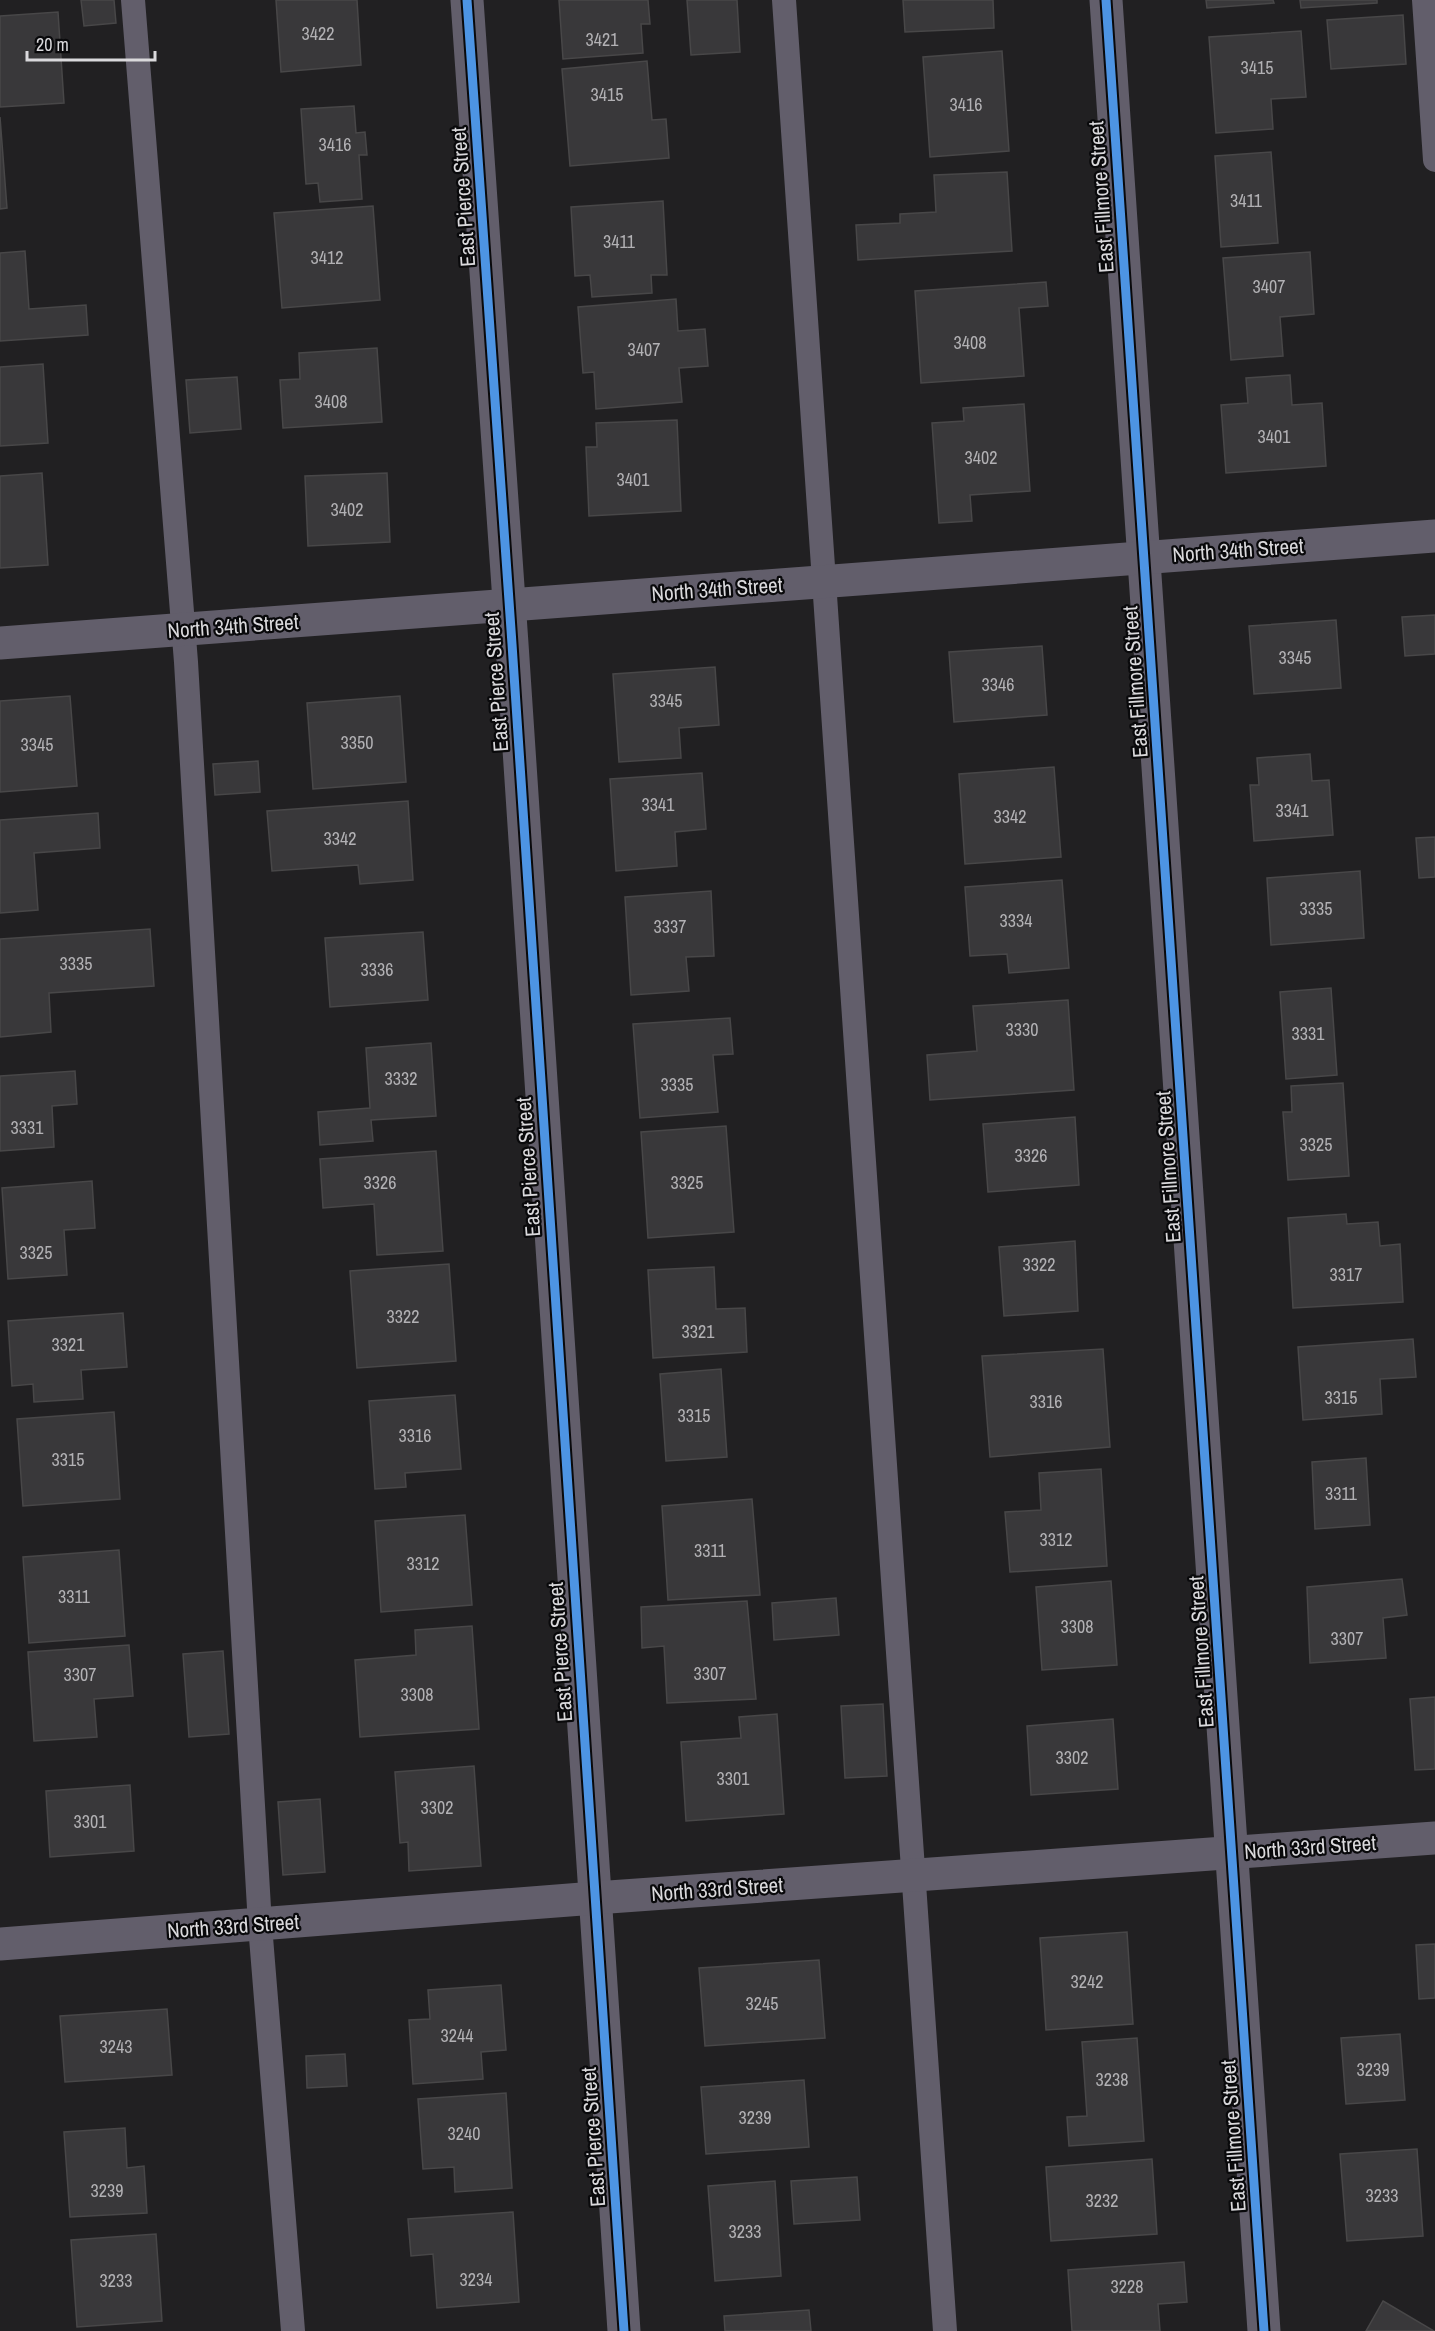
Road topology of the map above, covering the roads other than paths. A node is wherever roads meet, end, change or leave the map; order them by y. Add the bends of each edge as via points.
1 (133, 0) edge
2 (467, 0) edge
3 (784, 0) edge
4 (1106, 0) edge
5 (1424, 0) edge
6 (1435, 160) edge
7 (1435, 536) edge
8 (1144, 558) junction
9 (826, 581) junction
10 (509, 605) junction
11 (183, 630) junction
12 (0, 643) edge
13 (1435, 1838) edge
14 (1232, 1853) junction
15 (912, 1877) junction
16 (595, 1898) junction
17 (260, 1924) junction
18 (0, 1944) edge
19 (293, 2331) edge
20 (624, 2331) edge
21 (945, 2331) edge
22 (1264, 2331) edge

1 - 11 lane
2 - 10 street, East Pierce Street
3 - 9 lane
4 - 8 street, East Fillmore Street
5 - 6 lane
7 - 8 street, North 34th Street
8 - 9 street, North 34th Street
8 - 14 street, East Fillmore Street
9 - 10 street, North 34th Street
9 - 15 lane
10 - 11 street, North 34th Street
10 - 16 street, East Pierce Street
11 - 12 street, North 34th Street
11 - 17 lane
13 - 14 street, North 33rd Street
14 - 15 street, North 33rd Street
14 - 22 street, East Fillmore Street
15 - 16 street, North 33rd Street
15 - 21 lane
16 - 17 street, North 33rd Street
16 - 20 street, East Pierce Street
17 - 18 street, North 33rd Street
17 - 19 lane

